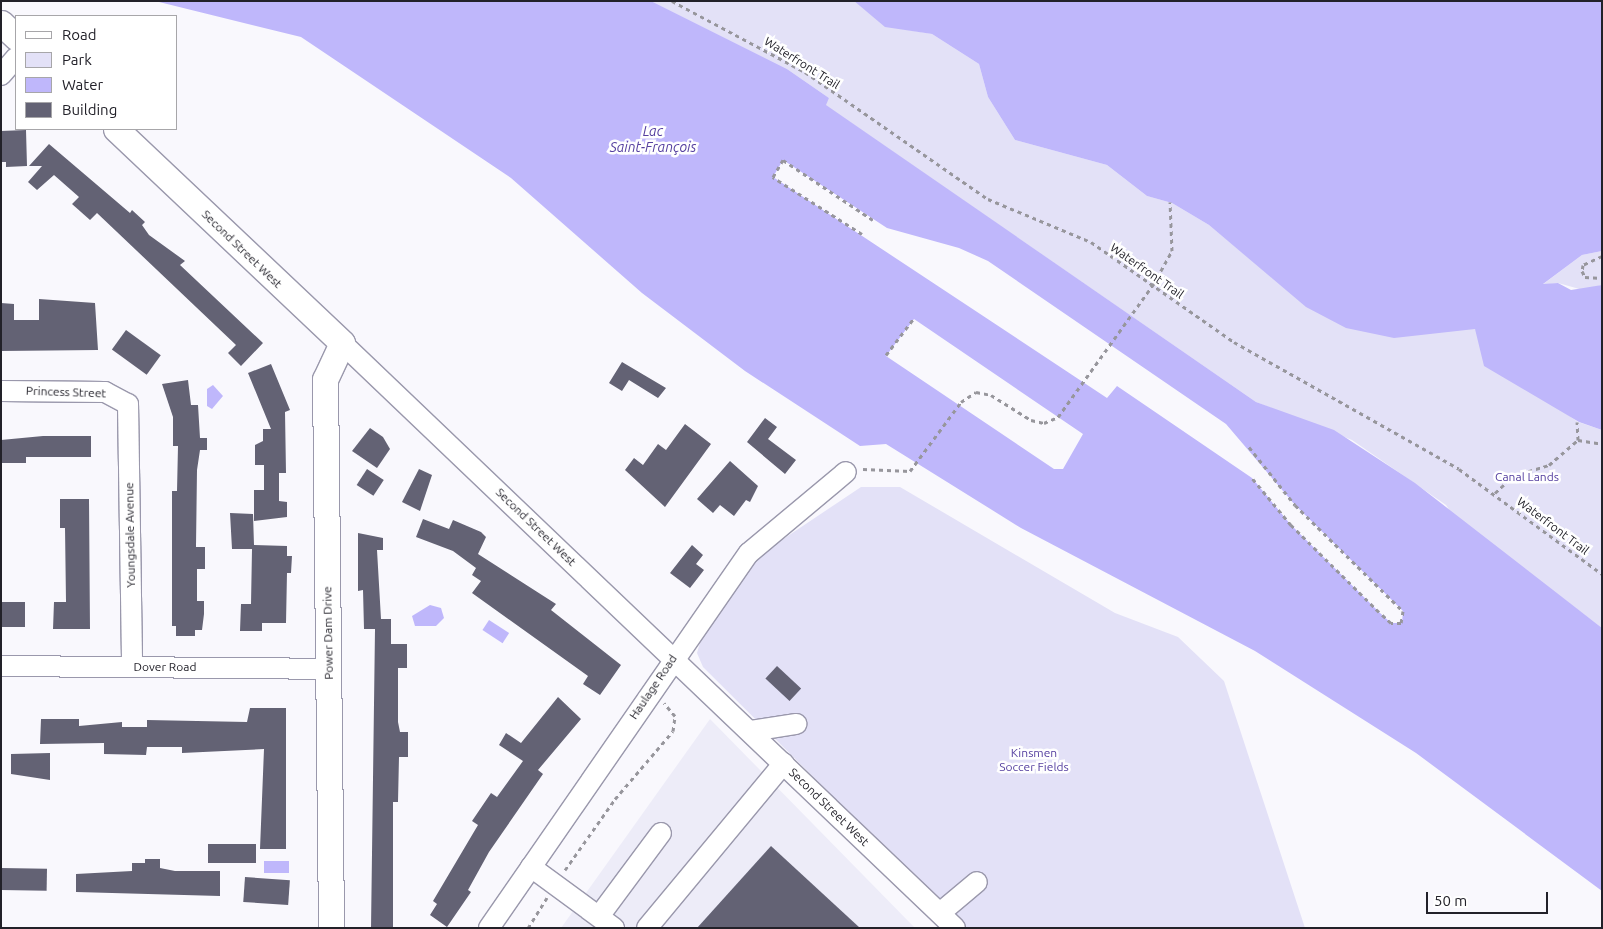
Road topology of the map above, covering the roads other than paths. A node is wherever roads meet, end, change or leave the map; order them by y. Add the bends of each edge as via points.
1 (1, 23) edge
2 (15, 36) edge
3 (15, 59) edge
4 (1, 75) edge
5 (117, 130) edge
6 (342, 343) junction
7 (1, 390) edge
8 (128, 404) joint
9 (846, 472) road end
10 (674, 657) junction
11 (1, 666) edge
12 (132, 667) junction
13 (328, 669) junction
14 (796, 724) dead end
15 (751, 731) junction
16 (784, 763) junction
17 (661, 833) dead end
18 (531, 867) junction
19 (976, 882) dead end
20 (940, 913) junction
21 (607, 922) edge
22 (331, 928) edge
23 (489, 928) edge
24 (647, 928) edge
25 (954, 928) edge

1 - 2 main road
3 - 4 street
5 - 6 main road, Second Street West
6 - 10 street, Second Street West
6 - 13 main road, Power Dam Drive via 325,379
7 - 8 street, Princess Street via 105,392
8 - 12 street, Youngsdale Avenue
9 - 10 street, Haulage Road via 749,553
10 - 15 street, Second Street West
10 - 18 street, Haulage Road
11 - 12 street, Dover Road
12 - 13 street, Dover Road
13 - 22 main road, Power Dam Drive
14 - 15 street
15 - 16 street, Second Street West
16 - 20 street, Second Street West
16 - 24 street
17 - 21 street
18 - 21 street
18 - 23 street, Haulage Road
19 - 20 street
20 - 25 street, Second Street West

